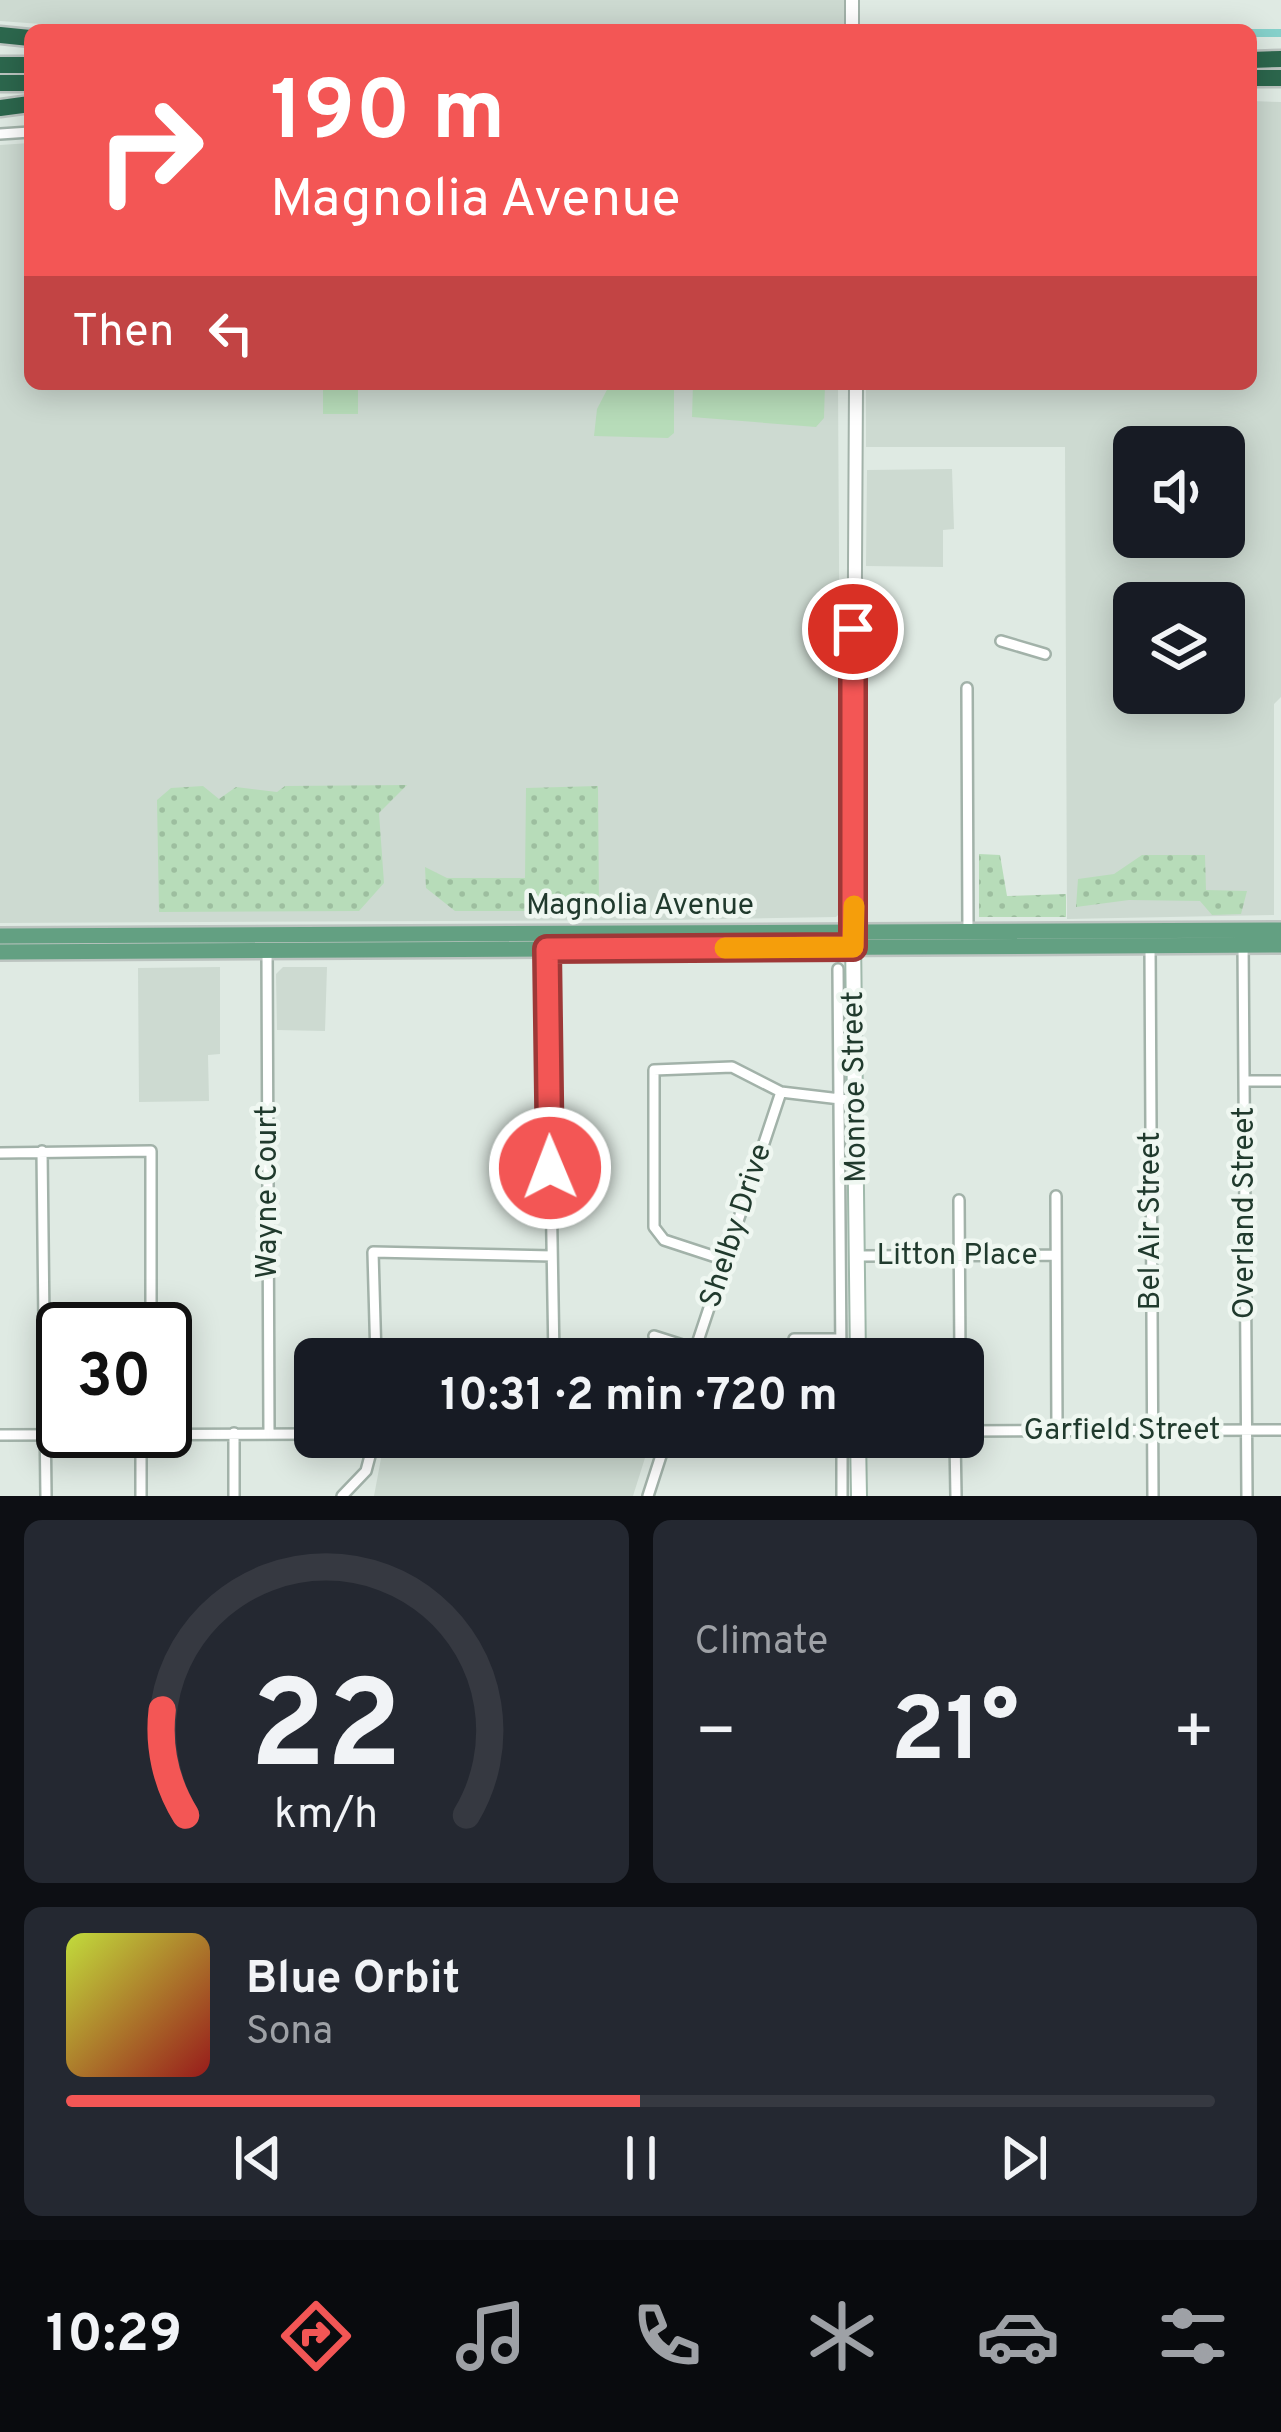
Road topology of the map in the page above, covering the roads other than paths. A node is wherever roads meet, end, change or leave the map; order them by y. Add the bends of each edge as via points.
1 (856, 390) edge
2 (1000, 640) dead end
3 (1045, 654) dead end
4 (967, 688) dead end
5 (1281, 930) edge
6 (968, 932) junction
7 (0, 936) edge
8 (1243, 938) junction
9 (853, 940) junction
10 (547, 942) junction
11 (267, 943) junction
12 (1281, 945) edge
13 (1150, 946) junction
14 (0, 952) edge
15 (838, 969) dead end
16 (1244, 1081) junction
17 (1281, 1081) edge
18 (781, 1093) junction
19 (840, 1101) junction
20 (857, 1101) junction
21 (42, 1151) junction
22 (0, 1153) edge
23 (1055, 1196) dead end
24 (959, 1200) dead end
25 (1056, 1255) junction
26 (552, 1256) junction
27 (859, 1256) junction
28 (959, 1256) junction
29 (725, 1260) junction
30 (44, 1302) edge
31 (151, 1302) edge
32 (654, 1336) dead end
33 (375, 1338) edge
34 (554, 1338) edge
35 (658, 1338) edge
36 (699, 1338) edge
37 (841, 1338) edge
38 (858, 1338) edge
39 (960, 1338) edge
40 (1281, 1430) edge
41 (984, 1431) edge
42 (1057, 1431) junction
43 (1152, 1431) junction
44 (1247, 1431) junction
45 (192, 1433) edge
46 (234, 1433) junction
47 (269, 1433) junction
48 (36, 1434) edge
49 (294, 1434) edge
50 (0, 1435) edge
51 (46, 1458) edge
52 (141, 1458) edge
53 (369, 1458) edge
54 (661, 1458) edge
55 (842, 1458) edge
56 (858, 1458) edge
57 (955, 1458) edge
58 (46, 1496) edge
59 (141, 1496) edge
60 (234, 1496) edge
61 (342, 1496) edge
62 (648, 1496) edge
63 (842, 1496) edge
64 (859, 1496) edge
65 (956, 1496) edge
66 (1153, 1496) edge
67 (1247, 1496) edge

1 - 9 street, Monroe Street
2 - 3 street
4 - 6 street
5 - 8 main road, Magnolia Avenue
6 - 8 main road, Magnolia Avenue
6 - 9 main road, Magnolia Avenue
7 - 11 main road, Magnolia Avenue
8 - 12 main road, Magnolia Avenue
8 - 13 main road, Magnolia Avenue
8 - 16 street, Overland Street
9 - 10 main road, Magnolia Avenue
9 - 13 main road, Magnolia Avenue
9 - 20 main road, Monroe Street
10 - 11 main road, Magnolia Avenue
10 - 26 street
11 - 14 main road, Magnolia Avenue
11 - 47 street, Wayne Court
13 - 43 street, Bel Air Street
15 - 19 street
16 - 17 street
16 - 44 street, Overland Street
18 - 19 street
18 - 29 street, Shelby Drive
18 - 29 street via 732,1067 654,1070 654,1227 664,1240
19 - 20 street
19 - 37 street
20 - 27 main road, Monroe Street
21 - 22 street
21 - 30 street
21 - 31 street via 151,1151
23 - 25 street
24 - 28 street
25 - 28 street, Litton Place
25 - 42 street
26 - 33 street via 373,1252
26 - 34 street
27 - 28 street, Litton Place
27 - 38 main road, Monroe Street
28 - 39 street
29 - 36 street, Shelby Drive
32 - 35 street
40 - 44 street, Garfield Street
41 - 42 street, Garfield Street
42 - 43 street, Garfield Street
43 - 44 street, Garfield Street
43 - 66 street, Bel Air Street
44 - 67 street, Overland Street
45 - 46 street
46 - 47 street
46 - 60 street
47 - 49 street
48 - 50 street
51 - 58 street
52 - 59 street
53 - 61 street
54 - 62 street
55 - 63 street
56 - 64 main road
57 - 65 street

